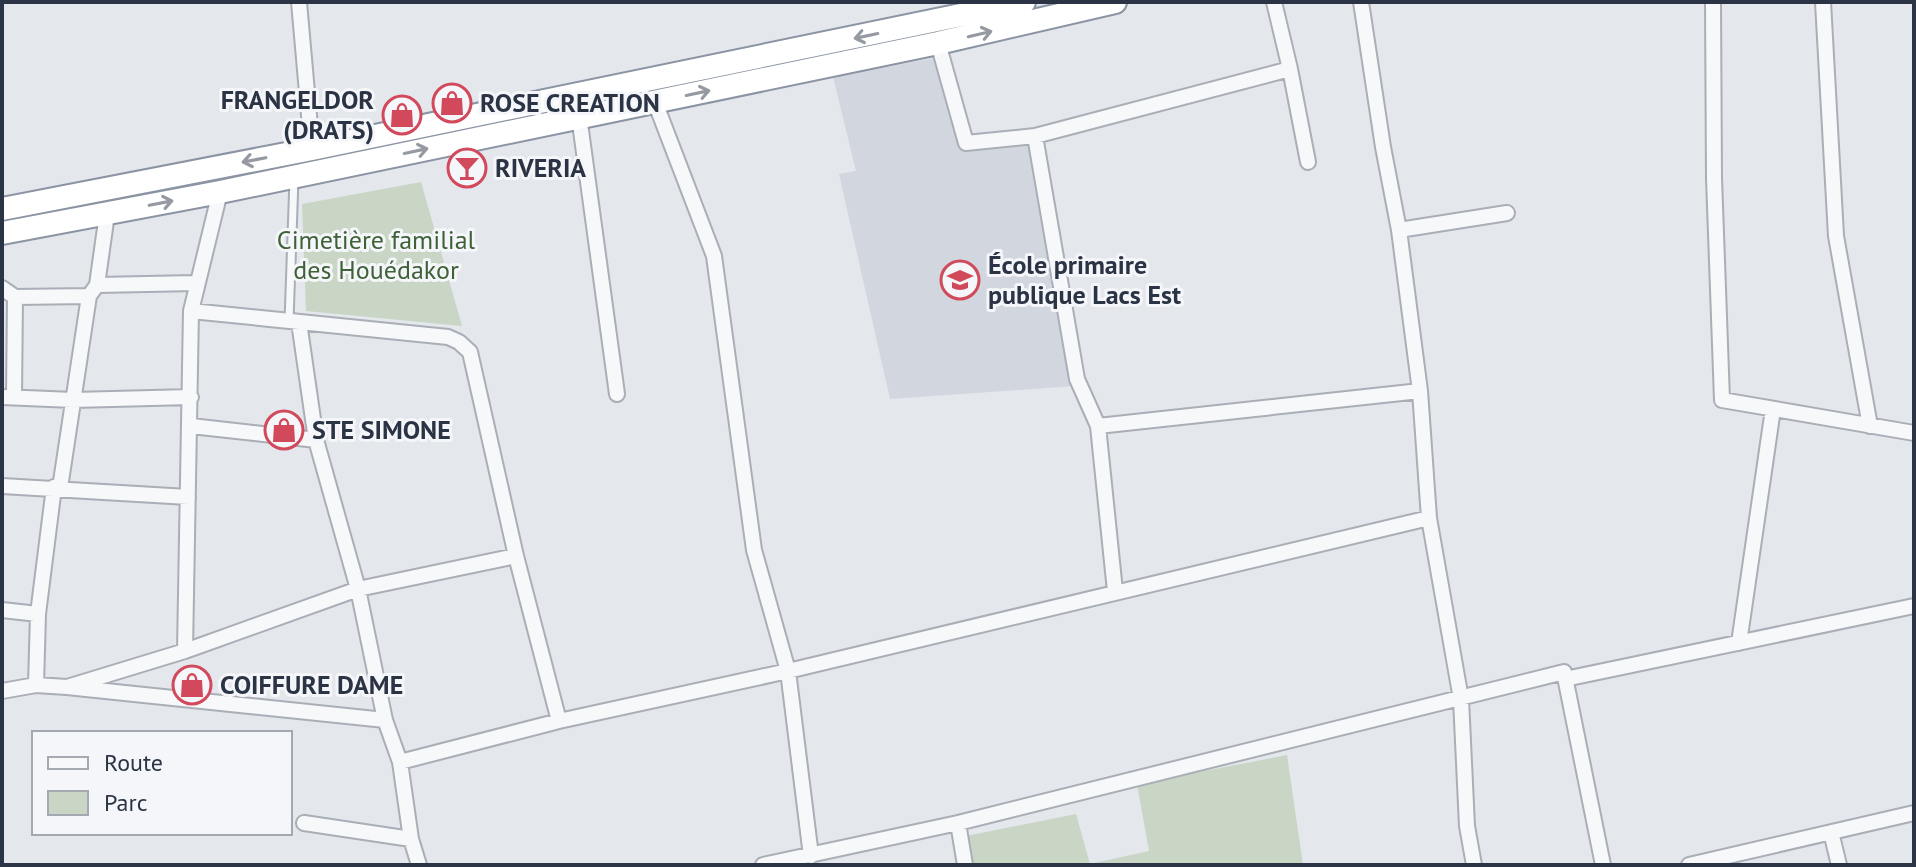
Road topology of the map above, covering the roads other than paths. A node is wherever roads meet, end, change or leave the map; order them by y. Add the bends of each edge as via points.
1 (299, 2) edge
2 (1024, 2) edge
3 (1115, 2) edge
4 (1274, 2) edge
5 (1361, 2) edge
6 (1713, 2) edge
7 (1823, 2) edge
8 (938, 43) junction
9 (1290, 69) junction
10 (655, 102) junction
11 (579, 116) junction
12 (1035, 136) junction
13 (312, 149) junction
14 (1308, 162) dead end
15 (294, 176) junction
16 (220, 192) junction
17 (2, 209) edge
18 (1507, 213) dead end
19 (107, 214) junction
20 (1399, 230) junction
21 (2, 233) edge
22 (196, 283) junction
23 (2, 288) edge
24 (93, 290) junction
25 (15, 297) junction
26 (191, 311) junction
27 (294, 322) junction
28 (1420, 391) junction
29 (617, 394) dead end
30 (8, 397) edge
31 (191, 397) junction
32 (73, 400) junction
33 (1773, 409) junction
34 (191, 426) junction
35 (1098, 426) junction
36 (1870, 426) junction
37 (1914, 433) edge
38 (316, 440) junction
39 (2, 486) edge
40 (57, 488) junction
41 (188, 497) junction
42 (1429, 518) junction
43 (516, 556) junction
44 (358, 589) junction
45 (1115, 591) junction
46 (1914, 606) edge
47 (2, 610) edge
48 (38, 614) junction
49 (1739, 643) junction
50 (185, 651) junction
51 (788, 671) junction
52 (1565, 679) junction
53 (36, 685) junction
54 (67, 687) junction
55 (2, 691) edge
56 (1461, 699) junction
57 (385, 720) junction
58 (559, 721) junction
59 (400, 762) junction
60 (1914, 813) edge
61 (304, 823) dead end
62 (958, 823) junction
63 (1831, 832) junction
64 (411, 839) junction
65 (811, 856) junction
66 (788, 862) edge
67 (419, 865) edge
68 (763, 865) edge
69 (965, 865) edge
70 (1474, 865) edge
71 (1603, 865) edge
72 (1689, 865) edge
73 (1839, 865) edge

1 - 13 street
2 -> 13 highway
8 -> 3 highway
4 - 9 street
5 - 20 street
6 - 33 street via 1722,400
7 - 36 street via 1836,236
10 -> 8 highway
8 - 12 street via 966,143
9 - 12 street
9 - 14 street
10 - 11 highway
10 - 51 street via 714,256 754,550
15 -> 11 highway
11 - 29 street
12 - 35 street via 1077,379
13 -> 17 highway
15 - 16 highway
15 - 27 lane
19 -> 16 highway
16 - 22 street
18 - 20 street
19 - 21 highway
19 - 24 street
20 - 28 street
22 - 24 street
22 - 26 street
23 - 25 street
24 - 25 street
24 - 32 street
25 - 30 street
26 - 27 street
26 - 31 street
27 - 38 street
27 - 43 street via 448,337 470,352
28 - 35 street
28 - 42 street
30 - 32 street
31 - 32 street
31 - 34 street
32 - 40 street
33 - 36 street
33 - 49 street
34 - 38 street
34 - 41 street
35 - 45 street
36 - 37 street
38 - 44 street
39 - 40 street
40 - 41 street
40 - 48 street
41 - 50 street
42 - 45 street
42 - 56 street
43 - 44 street
43 - 58 street
44 - 50 street
44 - 57 street
45 - 51 street
46 - 49 street
47 - 48 street
48 - 53 street
49 - 52 street
50 - 54 street
51 - 58 street
51 - 65 street
52 - 56 street via 1564,672
52 - 71 street
53 - 54 street
53 - 55 street
54 - 57 street
56 - 62 street
56 - 70 street
57 - 59 street
58 - 59 street
59 - 64 street
60 - 63 street
61 - 64 street
62 - 65 street
62 - 69 street
63 - 72 street
63 - 73 street
64 - 67 street
65 - 66 street
66 - 68 street

